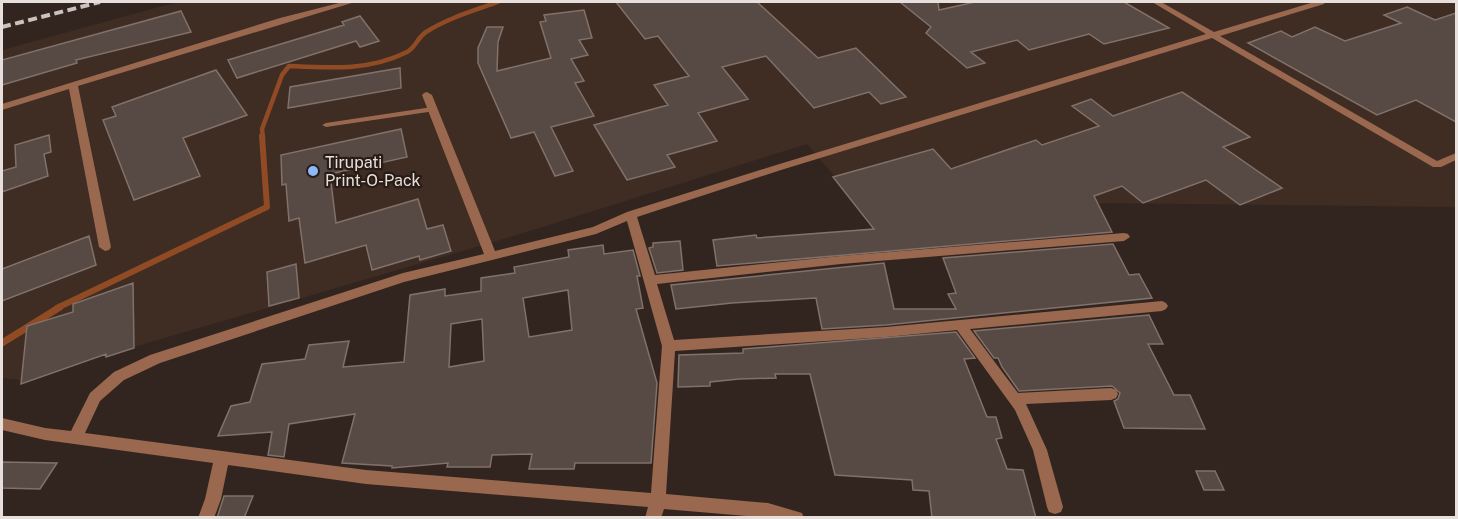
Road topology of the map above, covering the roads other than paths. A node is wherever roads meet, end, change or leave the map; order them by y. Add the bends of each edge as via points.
1 (351, 2) edge
2 (1156, 2) edge
3 (1321, 2) edge
4 (1214, 34) junction
5 (73, 85) junction
6 (427, 95) dead end
7 (2, 107) edge
8 (432, 109) junction
9 (326, 125) dead end
10 (1456, 156) edge
11 (631, 215) junction
12 (1124, 237) dead end
13 (105, 247) dead end
14 (491, 256) junction
15 (650, 280) junction
16 (1162, 306) dead end
17 (959, 324) junction
18 (669, 346) junction
19 (1111, 394) dead end
20 (1014, 399) junction
21 (2, 424) edge
22 (75, 438) junction
23 (222, 458) junction
24 (658, 501) junction
25 (1055, 507) dead end
26 (206, 518) edge
27 (653, 518) edge
28 (796, 518) edge

1 - 5 street
2 - 4 street
3 - 4 street
4 - 10 street via 1437,165
4 - 11 street
5 - 7 street
5 - 13 street
6 - 8 street
8 - 9 lane
8 - 14 street
11 - 14 street via 596,230
11 - 15 street
12 - 15 street
14 - 22 street via 403,278 155,358 119,376 95,397
15 - 18 street
16 - 17 street
17 - 18 street
17 - 20 street
18 - 24 street
19 - 20 street
20 - 25 street via 1040,450
21 - 22 street
22 - 23 street
23 - 24 street via 366,477
23 - 26 street
24 - 27 street
24 - 28 street via 768,510

